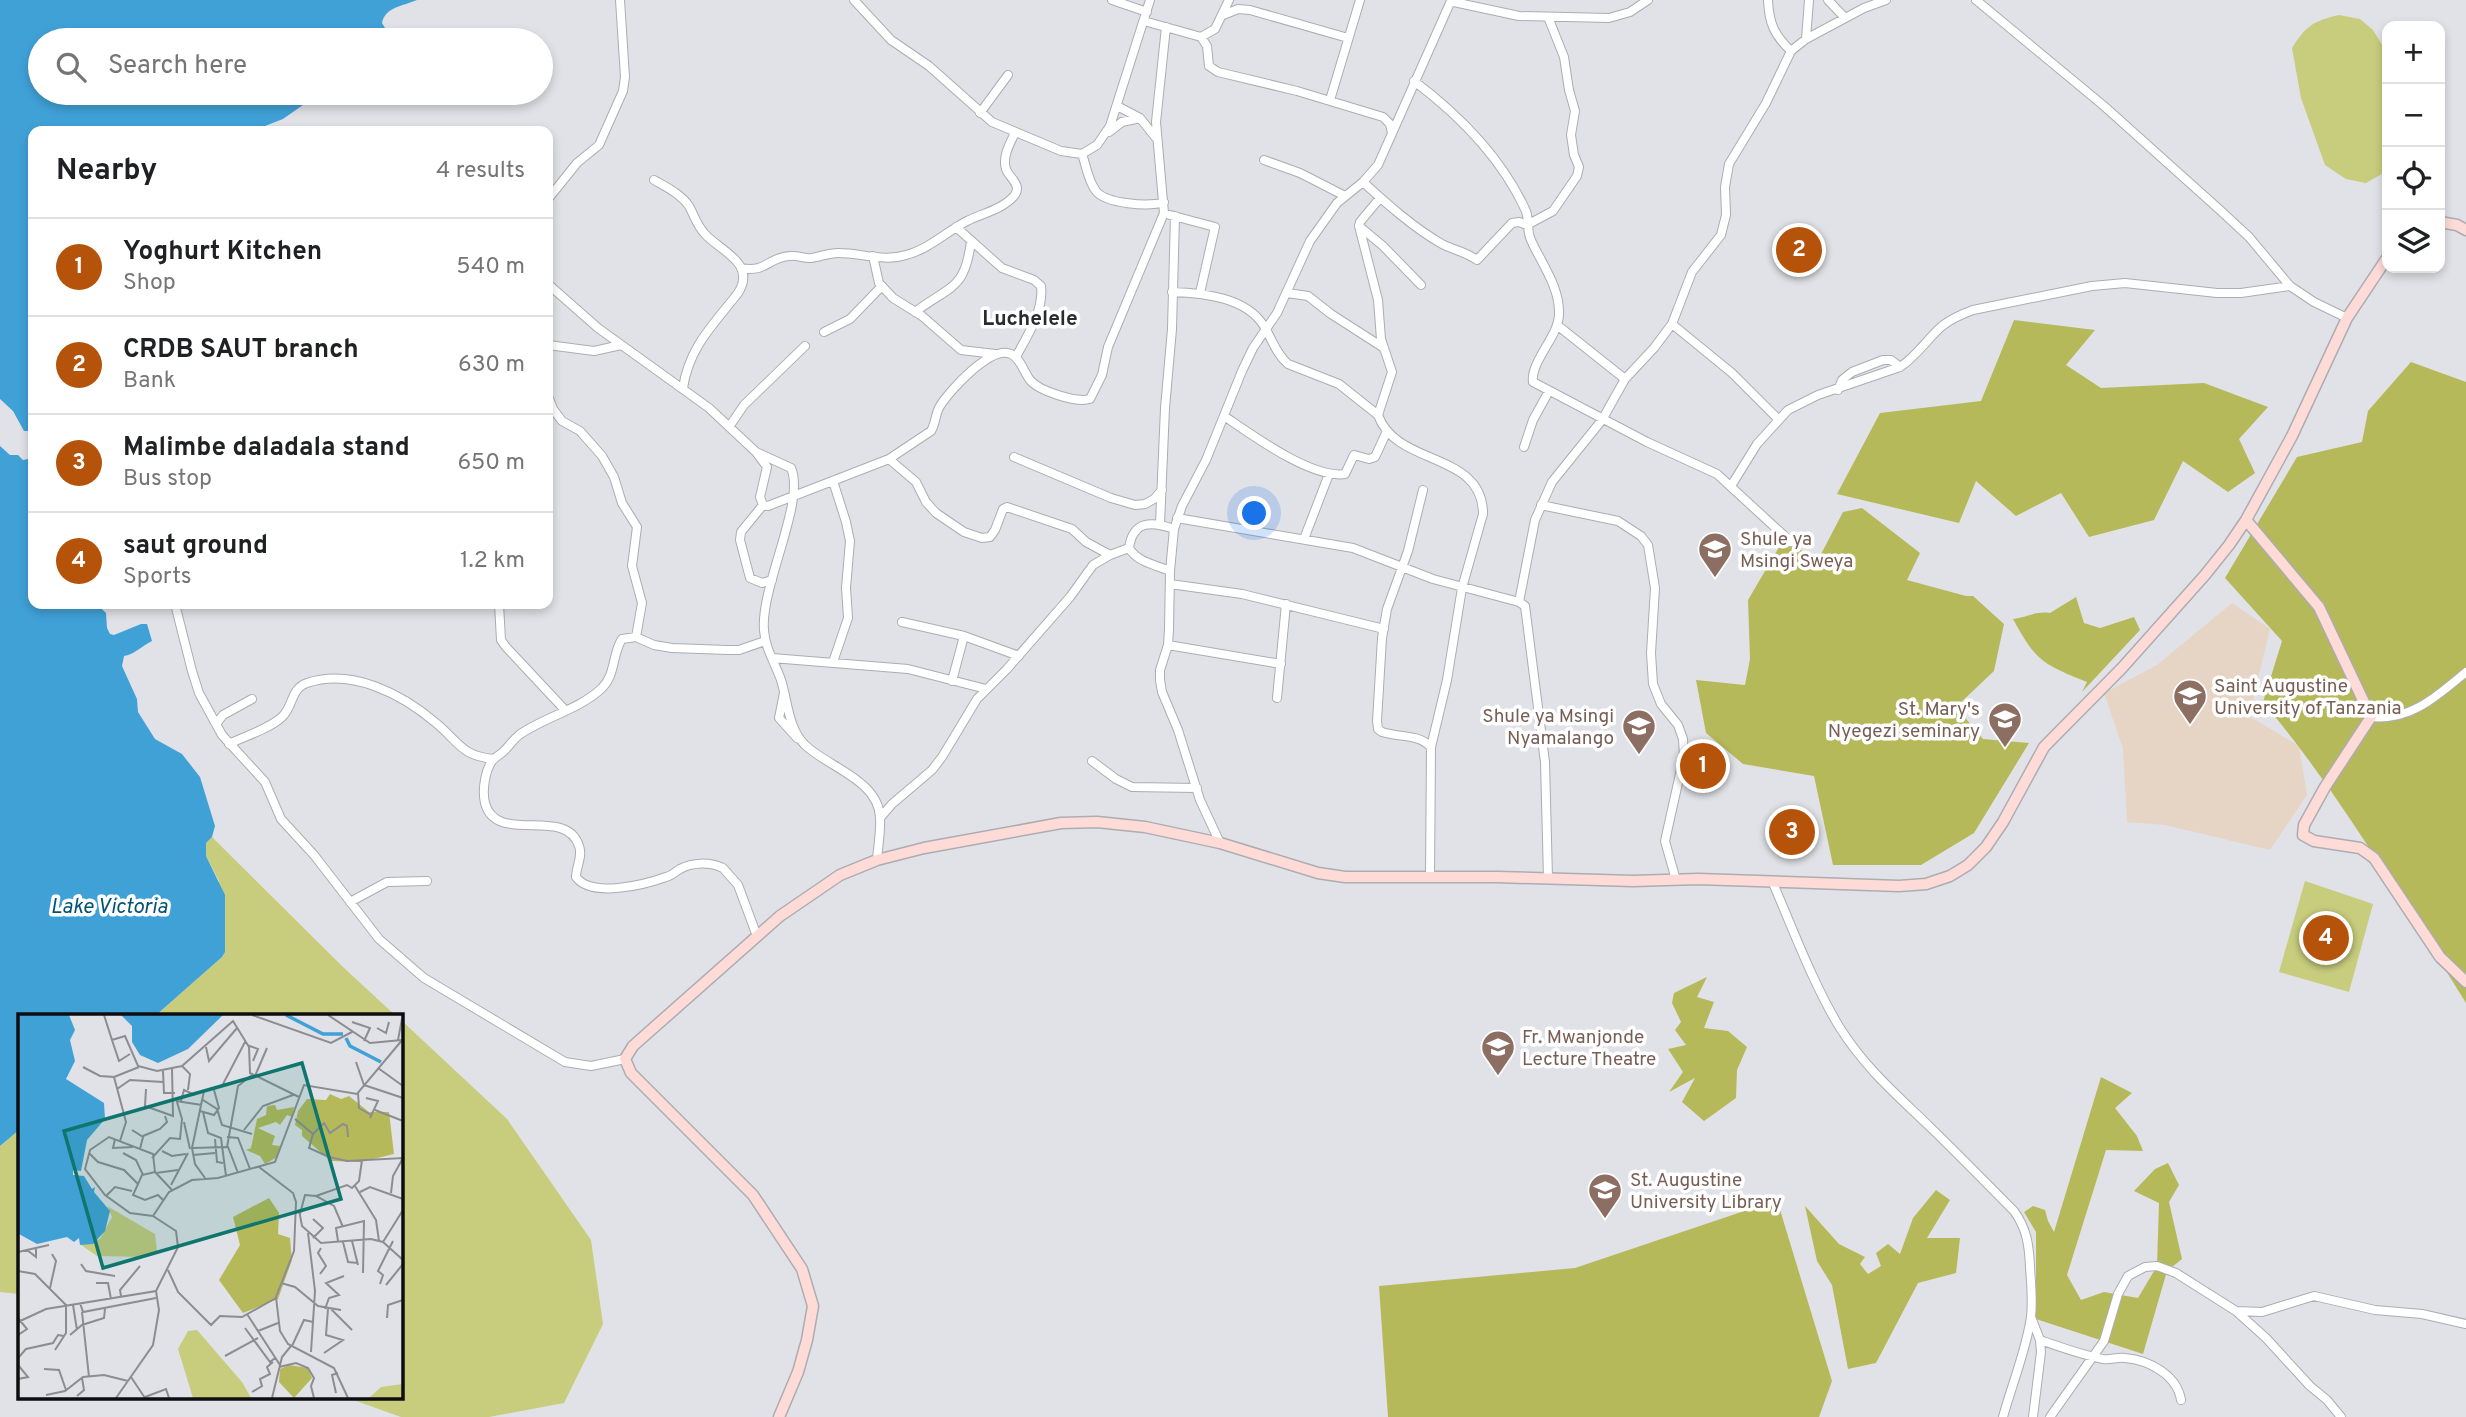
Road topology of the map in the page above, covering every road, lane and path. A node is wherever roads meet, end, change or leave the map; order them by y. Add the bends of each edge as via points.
1 (620, 0) edge
2 (854, 0) edge
3 (1112, 0) edge
4 (1150, 0) edge
5 (1229, 0) edge
6 (1355, 0) edge
7 (1360, 0) edge
8 (1648, 0) edge
9 (1768, 0) edge
10 (1809, 0) edge
11 (1828, 0) edge
12 (1886, 0) edge
13 (1977, 0) edge
14 (1449, 1) edge
15 (1147, 12) junction
16 (1223, 15) junction
17 (1355, 16) junction
18 (1548, 17) junction
19 (1845, 18) junction
20 (1144, 21) junction
21 (1166, 27) junction
22 (1201, 37) junction
23 (1348, 38) junction
24 (1806, 39) junction
25 (1791, 51) junction
26 (1008, 75) dead end
27 (1414, 82) junction
28 (1330, 100) junction
29 (1116, 106) junction
30 (980, 113) junction
31 (1140, 118) junction
32 (1015, 133) junction
33 (1392, 133) junction
34 (1104, 136) junction
35 (1157, 140) junction
36 (1082, 154) junction
37 (1264, 159) dead end
38 (654, 180) dead end
39 (1363, 182) junction
40 (553, 193) edge
41 (1345, 196) junction
42 (1380, 198) junction
43 (1164, 202) junction
44 (1164, 213) junction
45 (1175, 216) junction
46 (2445, 223) edge
47 (1527, 225) junction
48 (1359, 226) junction
49 (956, 227) junction
50 (2466, 230) edge
51 (971, 240) junction
52 (873, 257) junction
53 (2382, 266) edge
54 (741, 268) junction
55 (1421, 285) dead end
56 (2290, 286) junction
57 (881, 287) junction
58 (553, 288) edge
59 (1172, 292) junction
60 (1200, 293) junction
61 (1287, 293) junction
62 (915, 312) junction
63 (2347, 318) junction
64 (1672, 324) junction
65 (1558, 325) junction
66 (1267, 331) junction
67 (824, 332) dead end
68 (621, 345) junction
69 (553, 346) edge
70 (805, 346) dead end
71 (1384, 348) junction
72 (995, 354) junction
73 (1016, 357) junction
74 (1868, 367) junction
75 (1900, 367) junction
76 (1887, 372) junction
77 (1625, 379) junction
78 (683, 388) junction
79 (1838, 390) junction
80 (1549, 391) junction
81 (553, 410) edge
82 (1378, 415) junction
83 (1224, 416) junction
84 (1778, 419) junction
85 (1602, 420) junction
86 (729, 427) junction
87 (1387, 431) junction
88 (1524, 447) dead end
89 (755, 452) junction
90 (1014, 457) dead end
91 (888, 459) junction
92 (1740, 471) junction
93 (1329, 474) junction
94 (1717, 474) junction
95 (833, 481) junction
96 (1731, 486) junction
97 (1162, 490) junction
98 (1423, 490) dead end
99 (793, 495) junction
100 (763, 505) junction
101 (1541, 505) junction
102 (1177, 518) junction
103 (2246, 520) junction
104 (1160, 524) junction
105 (1174, 529) junction
106 (1304, 539) junction
107 (1791, 542) dead end
108 (1129, 548) junction
109 (1110, 555) junction
110 (1402, 569) junction
111 (1170, 571) junction
112 (772, 580) junction
113 (1170, 584) junction
114 (1462, 588) junction
115 (1519, 602) junction
116 (1286, 604) junction
117 (176, 609) edge
118 (499, 609) edge
119 (902, 622) dead end
120 (1384, 629) junction
121 (964, 636) junction
122 (636, 637) junction
123 (765, 641) junction
124 (1168, 645) junction
125 (1019, 656) junction
126 (772, 658) junction
127 (833, 662) junction
128 (1281, 664) junction
129 (2466, 672) edge
130 (952, 681) junction
131 (986, 689) junction
132 (1277, 698) dead end
133 (252, 699) dead end
134 (553, 699) junction
135 (565, 710) junction
136 (2371, 717) junction
137 (551, 718) junction
138 (216, 724) junction
139 (229, 744) junction
140 (1431, 747) junction
141 (494, 760) junction
142 (1092, 761) dead end
143 (1197, 788) junction
144 (880, 818) junction
145 (1220, 843) junction
146 (877, 860) junction
147 (1430, 878) junction
148 (1548, 878) junction
149 (1676, 880) junction
150 (427, 881) dead end
151 (1772, 881) junction
152 (350, 902) junction
153 (757, 936) junction
154 (2466, 982) edge
155 (625, 1059) junction
156 (2236, 1311) junction
157 (2031, 1316) junction
158 (2466, 1324) edge
159 (2040, 1340) junction
160 (2092, 1356) junction
161 (2181, 1400) dead end
162 (779, 1417) edge
163 (2003, 1417) edge
164 (2033, 1417) edge
165 (2050, 1417) edge
166 (2341, 1417) edge

1 - 40 street via 623,91 602,141 576,163
2 - 30 street via 891,40 929,66
3 - 15 street
4 - 15 street
5 - 16 street
6 - 17 street
7 - 17 street
8 - 18 street via 1620,16
9 - 25 street via 1772,28
10 - 24 street
11 - 19 street
12 - 19 street
13 - 56 street via 2221,211
14 - 18 street via 1519,16
14 - 27 street
15 - 20 street
16 - 22 street via 1214,29
16 - 23 street via 1250,10
17 - 23 street
18 - 47 street via 1564,57 1575,110 1571,135 1579,173 1553,211
19 - 24 street
20 - 21 street
20 - 29 street
21 - 22 street
21 - 35 street
22 - 28 street via 1209,66 1218,72
23 - 28 street
24 - 25 street
25 - 64 street via 1729,164 1721,235 1692,272
26 - 30 street
27 - 33 street
27 - 47 street via 1462,120 1482,144 1522,202
28 - 33 street via 1386,118
29 - 31 street
29 - 34 street
30 - 32 street
31 - 34 street via 1122,122
31 - 35 street
32 - 36 street
32 - 49 street via 1005,162 1016,183 1015,195
33 - 39 street via 1378,165
34 - 36 street
35 - 43 street
36 - 43 street via 1096,192 1104,197 1139,205
37 - 41 street
38 - 54 street via 684,200 705,235
39 - 41 street
39 - 42 street
41 - 61 street via 1310,241
42 - 47 street via 1436,240 1477,260 1508,226 1515,222
42 - 48 street
43 - 44 street
44 - 45 street
44 - 73 street via 1090,399 1081,401 1036,386
45 - 59 street
45 - 60 street via 1215,227
46 - 50 main road
47 - 65 street via 1554,288
48 - 55 street
48 - 71 street via 1378,300
49 - 51 street
49 - 52 street via 908,255
51 - 62 street via 962,278
51 - 73 street via 1002,268 1041,286 1034,324
52 - 54 street via 834,253 787,256 759,269
52 - 57 street
53 - 63 main road
54 - 78 street via 741,287 695,348
56 - 63 street
56 - 75 street via 2217,293 2125,283 2000,303 1955,317
57 - 62 street
57 - 67 street via 850,319
58 - 68 street
59 - 60 street
59 - 97 street
60 - 66 street via 1238,305
61 - 66 street
61 - 71 street via 1308,296
62 - 72 street via 961,350
63 - 103 main road via 2292,436
64 - 77 street
64 - 84 street via 1732,373
65 - 77 street
65 - 80 street via 1532,378
66 - 82 street via 1288,364 1339,384
66 - 83 street via 1247,359
68 - 69 street via 594,351
68 - 78 street
70 - 86 street via 744,404
71 - 82 street via 1392,372
72 - 73 street
72 - 91 street via 967,374 938,408 931,431
74 - 75 street via 1887,359
74 - 76 street
74 - 79 street via 1846,376
75 - 76 street
76 - 79 street
77 - 85 street
78 - 86 street
79 - 84 street via 1801,402
80 - 85 street
80 - 88 street
81 - 122 street via 602,456 637,527 632,566 642,603
82 - 87 street
83 - 93 street via 1288,457
83 - 102 street
84 - 92 street
85 - 94 street
85 - 101 street via 1556,474
86 - 89 street
87 - 93 street via 1375,457 1354,455 1345,474
87 - 114 street via 1406,446 1450,465 1479,490 1483,514
89 - 99 street via 791,468
89 - 100 street via 767,467 760,497
90 - 97 street via 1135,505 1145,504
91 - 95 street
91 - 109 street via 916,482 930,508 964,532 990,537 1007,507 1072,529
92 - 94 street
92 - 96 street
93 - 106 street
94 - 96 street
95 - 99 street
95 - 127 street via 849,541 848,618
96 - 107 street
97 - 104 street
98 - 110 street
99 - 100 street
99 - 112 street
100 - 112 street via 740,540 750,578 762,583
101 - 115 street
101 - 149 street via 1618,521 1648,544 1655,588 1653,684 1683,740 1684,756 1665,841
102 - 105 street
102 - 106 street
103 - 136 main road via 2319,607
103 - 151 main road via 2205,575 2122,668 2043,747 2003,822 1968,864 1926,884
104 - 105 street
104 - 108 street via 1142,526
105 - 111 street
106 - 110 street via 1353,548
108 - 109 street
108 - 111 street via 1140,560
109 - 125 street via 1093,565
110 - 114 street
110 - 120 street
111 - 113 street
112 - 123 street via 763,615
113 - 116 street
113 - 124 street
114 - 115 street
114 - 140 street
115 - 148 street via 1527,611 1545,762
116 - 120 street
116 - 128 street
117 - 138 street via 191,671
118 - 134 street via 501,640
119 - 121 street
120 - 140 street via 1378,729 1416,737
121 - 125 street
121 - 130 street
122 - 123 street via 671,648 739,650
122 - 135 street via 620,642 603,687
123 - 126 street
124 - 128 street
124 - 143 street via 1160,670 1162,692
125 - 131 street
126 - 127 street
126 - 144 street via 784,693 779,718 803,743 863,786
127 - 130 street via 908,668
128 - 132 street
129 - 136 street via 2415,710 2399,717
130 - 131 street
131 - 144 street via 942,757
133 - 138 street
134 - 135 street
134 - 137 street
135 - 137 street
136 - 154 main road via 2325,787 2303,835 2360,848 2374,858 2440,957
137 - 141 street via 519,735
138 - 139 street
139 - 141 street via 281,718 301,685 340,680 385,690 436,722 467,753
139 - 152 street via 265,782 278,815
140 - 147 street
141 - 153 street via 487,771 484,799 491,814 504,823 548,825 569,833 580,849 576,877 581,883 610,888 666,877 687,866 716,865 735,879
142 - 143 street via 1132,787
143 - 145 street
144 - 146 street
145 - 146 main road via 1145,827 1080,822
145 - 147 main road via 1331,876
146 - 153 main road via 825,885
147 - 148 main road
148 - 149 main road
149 - 151 main road
150 - 152 street via 387,883
151 - 157 street via 1828,1005 1865,1063 2023,1224 2030,1257
152 - 155 street via 384,945 415,971 555,1057 591,1066
153 - 155 main road
155 - 162 main road via 631,1073 753,1195 802,1269 813,1306 798,1372
156 - 158 street via 2262,1312 2314,1296
156 - 160 street via 2176,1273 2145,1267 2128,1276 2104,1341
156 - 166 street
157 - 159 street
157 - 163 street
159 - 160 street
159 - 164 street
160 - 161 street via 2149,1364 2173,1380
160 - 165 street

